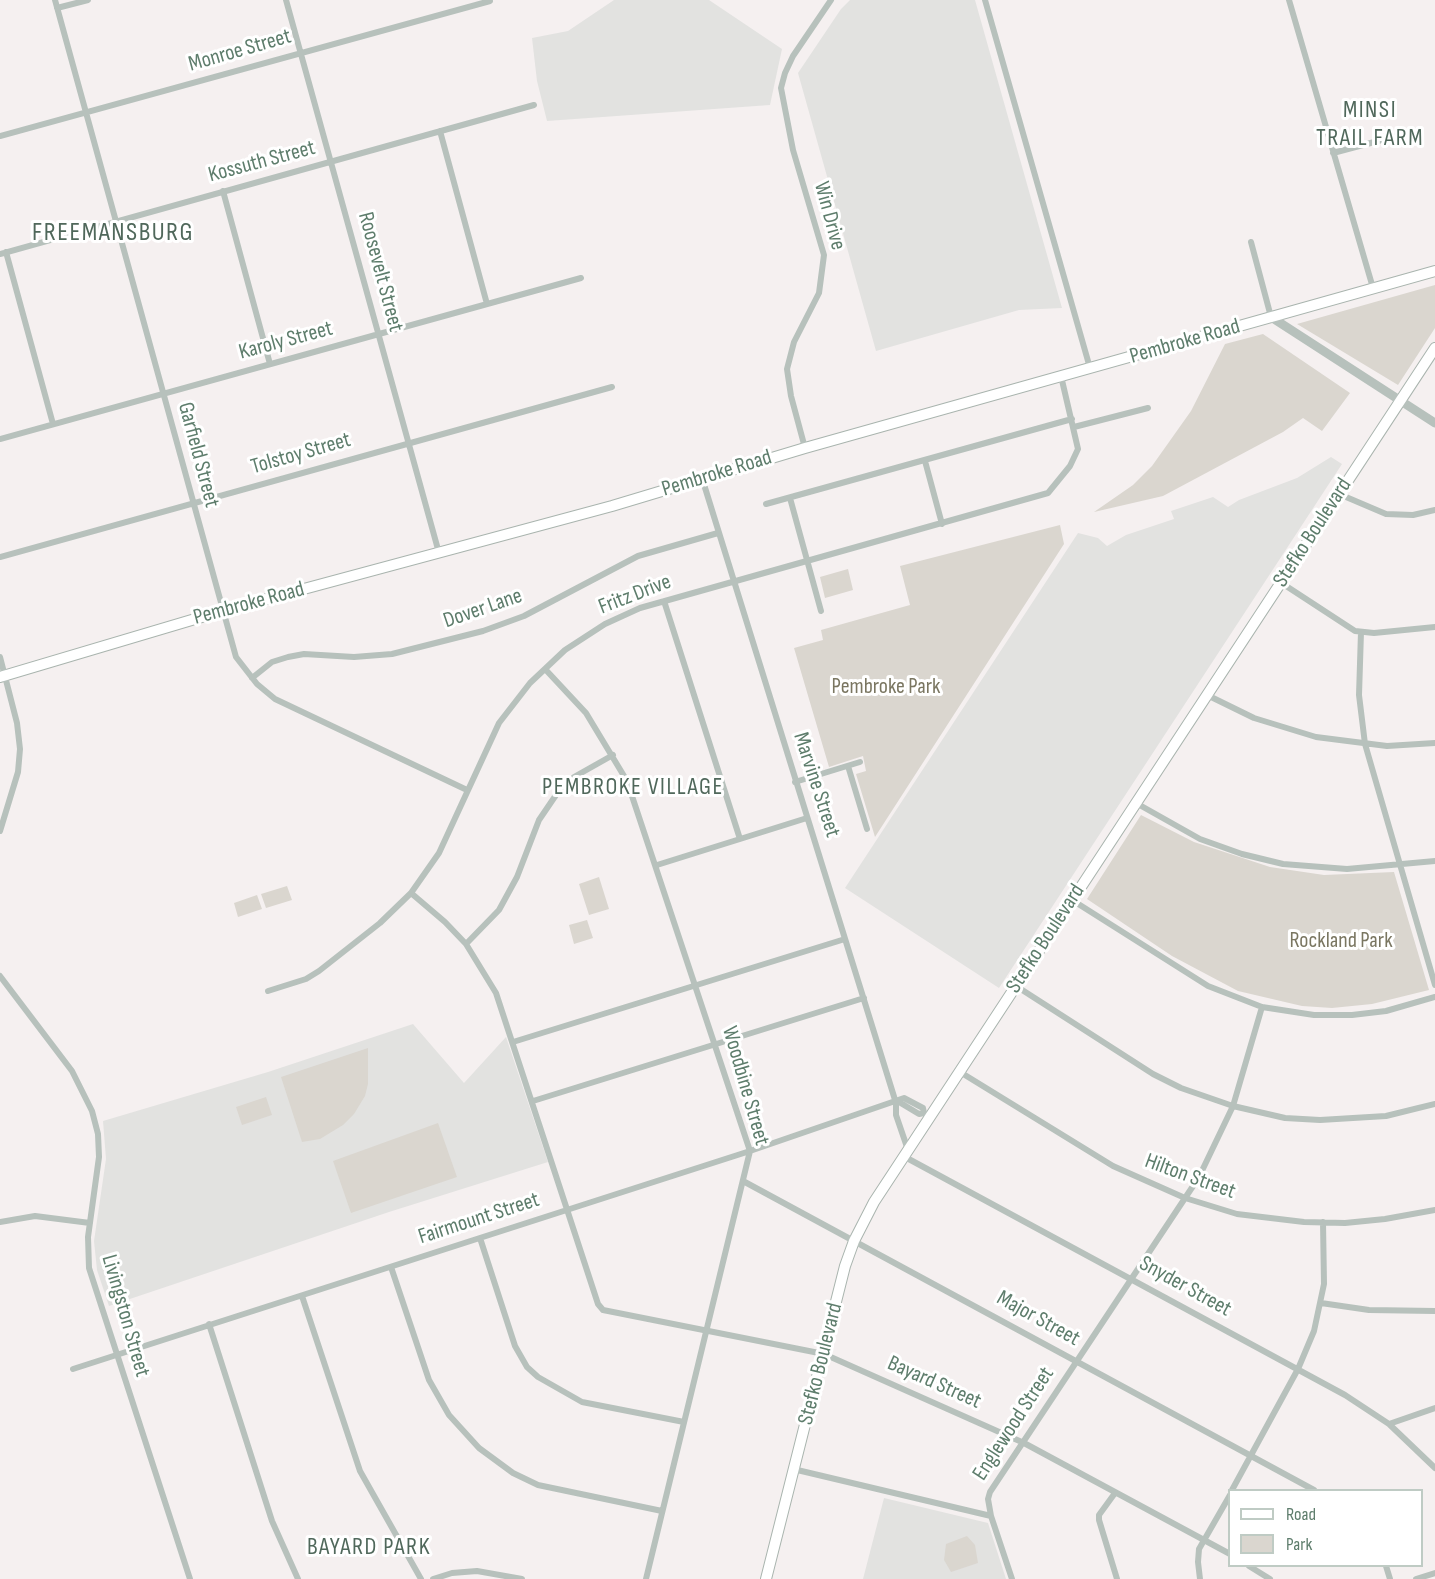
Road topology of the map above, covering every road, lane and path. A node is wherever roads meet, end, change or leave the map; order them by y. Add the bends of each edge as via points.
1 (55, 0) edge
2 (88, 0) edge
3 (286, 0) edge
4 (831, 0) edge
5 (985, 0) edge
6 (1289, 0) edge
7 (490, 1) edge
8 (57, 8) junction
9 (301, 52) junction
10 (534, 105) dead end
11 (85, 113) junction
12 (440, 131) junction
13 (1408, 133) dead end
14 (0, 136) edge
15 (1333, 153) junction
16 (331, 162) junction
17 (223, 191) junction
18 (114, 222) junction
19 (1251, 242) dead end
20 (3, 253) edge
21 (1435, 271) edge
22 (581, 278) dead end
23 (1373, 288) junction
24 (487, 304) junction
25 (1271, 317) junction
26 (378, 334) junction
27 (1435, 348) edge
28 (270, 364) junction
29 (1089, 368) junction
30 (1061, 376) junction
31 (612, 387) dead end
32 (162, 393) junction
33 (1400, 401) junction
34 (1148, 408) dead end
35 (1072, 420) junction
36 (1435, 423) edge
37 (53, 424) junction
38 (1074, 428) junction
39 (0, 439) edge
40 (409, 442) junction
41 (805, 448) junction
42 (925, 461) junction
43 (702, 478) junction
44 (1339, 494) junction
45 (790, 498) junction
46 (192, 503) junction
47 (765, 504) dead end
48 (1435, 510) edge
49 (942, 524) junction
50 (718, 533) junction
51 (439, 553) junction
52 (0, 557) edge
53 (808, 561) junction
54 (733, 581) junction
55 (1280, 582) junction
56 (663, 601) junction
57 (222, 611) junction
58 (821, 611) dead end
59 (1435, 627) edge
60 (1361, 632) junction
61 (0, 657) edge
62 (545, 669) junction
63 (2, 676) edge
64 (252, 678) junction
65 (1207, 695) junction
66 (1435, 742) edge
67 (1365, 744) junction
68 (613, 754) junction
69 (860, 762) dead end
70 (848, 766) junction
71 (795, 782) junction
72 (467, 790) junction
73 (1136, 803) junction
74 (807, 818) junction
75 (867, 828) dead end
76 (0, 831) edge
77 (740, 839) junction
78 (1435, 861) edge
79 (657, 865) junction
80 (1399, 865) junction
81 (411, 892) junction
82 (1071, 900) junction
83 (845, 939) junction
84 (466, 944) junction
85 (0, 976) edge
86 (1435, 985) edge
87 (695, 986) junction
88 (1016, 986) junction
89 (268, 991) dead end
90 (1435, 997) edge
91 (864, 998) junction
92 (1262, 1007) junction
93 (513, 1042) junction
94 (715, 1045) junction
95 (960, 1072) junction
96 (532, 1101) junction
97 (898, 1102) junction
98 (1435, 1104) edge
99 (1233, 1106) junction
100 (927, 1116) junction
101 (750, 1151) junction
102 (906, 1154) junction
103 (743, 1181) junction
104 (1185, 1198) junction
105 (568, 1209) junction
106 (1435, 1210) edge
107 (0, 1222) edge
108 (1323, 1222) junction
109 (90, 1223) junction
110 (480, 1238) junction
111 (854, 1240) junction
112 (391, 1267) junction
113 (1132, 1279) junction
114 (302, 1296) junction
115 (1321, 1303) junction
116 (1435, 1311) edge
117 (209, 1324) junction
118 (706, 1331) junction
119 (824, 1353) junction
120 (116, 1355) junction
121 (1077, 1361) junction
122 (73, 1369) dead end
123 (1298, 1369) junction
124 (1435, 1408) edge
125 (684, 1422) junction
126 (1389, 1424) junction
127 (1024, 1443) junction
128 (1251, 1455) junction
129 (1435, 1468) edge
130 (794, 1469) junction
131 (1233, 1489) edge
132 (1310, 1489) edge
133 (1115, 1492) junction
134 (1228, 1499) edge
135 (662, 1511) junction
136 (991, 1516) junction
137 (1205, 1541) junction
138 (1228, 1553) edge
139 (1251, 1567) edge
140 (1435, 1573) edge
141 (190, 1579) edge
142 (298, 1579) edge
143 (421, 1579) edge
144 (434, 1579) edge
145 (522, 1579) edge
146 (646, 1579) edge
147 (766, 1579) edge
148 (1012, 1579) edge
149 (1117, 1579) edge
150 (1200, 1579) edge
151 (1270, 1579) edge
152 (1416, 1579) edge

1 - 8 street, Garfield Street
2 - 8 street
3 - 9 street, Roosevelt Street
4 - 41 street, Win Drive via 793,56 782,88 793,150 824,255 819,293 794,342 788,369
5 - 29 street
6 - 15 street
7 - 9 street, Monroe Street
8 - 11 street, Garfield Street
9 - 11 street, Monroe Street
9 - 16 street, Roosevelt Street
10 - 12 street, Kossuth Street
11 - 14 street, Monroe Street
11 - 18 street, Garfield Street
12 - 16 street, Kossuth Street
12 - 24 street
13 - 15 street
15 - 23 street
16 - 17 street, Kossuth Street
16 - 26 street, Roosevelt Street
17 - 18 street, Kossuth Street
17 - 28 street
18 - 20 street, Kossuth Street
18 - 32 street, Garfield Street
19 - 25 street
20 - 37 street
21 - 23 main road, Pembroke Road
22 - 24 street, Karoly Street
23 - 25 main road, Pembroke Road
24 - 26 street, Karoly Street
25 - 29 main road, Pembroke Road
25 - 33 street
26 - 28 street, Karoly Street
26 - 40 street, Roosevelt Street
27 - 33 main road, Stefko Boulevard
28 - 32 street, Karoly Street
29 - 30 main road, Pembroke Road
30 - 35 street, Fritz Drive
30 - 41 main road, Pembroke Road
31 - 40 street, Tolstoy Street
32 - 37 street, Karoly Street
32 - 46 street, Garfield Street
33 - 36 street
33 - 44 main road, Stefko Boulevard
34 - 38 street
35 - 38 street, Fritz Drive
35 - 42 street
37 - 39 street, Karoly Street
38 - 49 street, Fritz Drive via 1077,454 1051,491
40 - 46 street, Tolstoy Street
40 - 51 street, Roosevelt Street
41 - 43 main road, Pembroke Road
42 - 45 street
42 - 49 street
43 - 50 street, Marvine Street
43 - 51 main road, Pembroke Road
44 - 48 street via 1386,514 1413,515
44 - 55 main road, Stefko Boulevard
45 - 47 street
45 - 53 street
46 - 52 street, Tolstoy Street
46 - 57 street, Garfield Street
49 - 53 street, Fritz Drive
50 - 54 street, Marvine Street
50 - 64 street, Dover Lane via 638,555 533,611 483,631 376,656 288,657 272,662
51 - 57 main road, Pembroke Road
53 - 54 street, Fritz Drive
53 - 58 street
54 - 56 street, Fritz Drive
54 - 71 street, Marvine Street
55 - 60 street via 1347,627
55 - 65 main road, Stefko Boulevard
56 - 62 street, Fritz Drive via 605,624 573,644
56 - 77 street
57 - 63 main road, Pembroke Road
57 - 64 street, Garfield Street via 234,652
59 - 60 street
60 - 67 street via 1359,695
61 - 63 street
62 - 68 street, Woodbine Street via 586,713
62 - 72 street, Fritz Drive via 499,723
63 - 76 street via 19,731 20,756
64 - 72 street, Garfield Street via 269,695 289,706
65 - 67 street via 1254,718 1291,730
65 - 73 main road, Stefko Boulevard
66 - 67 street
67 - 80 street
68 - 79 street, Woodbine Street via 630,787
68 - 84 street via 574,777 556,795 539,820 517,877 499,910
69 - 70 street
70 - 71 street
70 - 75 street
71 - 74 street, Marvine Street
72 - 81 street, Fritz Drive via 439,853
73 - 80 street via 1200,839 1259,859 1326,869
73 - 82 main road, Stefko Boulevard
74 - 77 street
74 - 83 street, Marvine Street
77 - 79 street
78 - 80 street
79 - 87 street, Woodbine Street
80 - 86 street
81 - 84 street
81 - 89 street, Fritz Drive via 380,923 320,971
82 - 88 main road, Stefko Boulevard
82 - 92 street via 1208,986
83 - 87 street
83 - 91 street, Marvine Street
84 - 93 street via 496,993
85 - 109 street, Livingston Street via 72,1071 92,1111 99,1157
87 - 93 street
87 - 94 street, Woodbine Street
88 - 95 main road, Stefko Boulevard
88 - 99 street via 1153,1074
90 - 92 street via 1386,1011 1352,1015 1314,1015
91 - 94 street
91 - 97 street, Marvine Street
92 - 99 street, Englewood Street
93 - 96 street
94 - 96 street
94 - 101 street, Woodbine Street
95 - 100 main road, Stefko Boulevard
95 - 104 street, Hilton Street via 1091,1154
96 - 105 street
97 - 100 street via 904,1098 923,1108
97 - 101 street, Fairmount Street
97 - 102 street, Marvine Street via 896,1115
98 - 99 street via 1386,1116 1320,1120 1285,1118
99 - 104 street, Englewood Street
100 - 102 main road, Stefko Boulevard
101 - 103 street, Woodbine Street
101 - 105 street, Fairmount Street
102 - 111 main road, Stefko Boulevard
102 - 113 street, Snyder Street
103 - 111 street, Major Street
103 - 118 street, Woodbine Street
104 - 108 street, Hilton Street via 1237,1214
104 - 113 street, Englewood Street
105 - 110 street, Fairmount Street
105 - 118 street, Bayard Street via 601,1309
106 - 108 street, Hilton Street via 1385,1219
107 - 109 street via 35,1216
108 - 115 street
109 - 120 street, Livingston Street via 89,1268
110 - 112 street, Fairmount Street
110 - 125 street via 515,1346 538,1377 582,1402
111 - 119 main road, Stefko Boulevard
111 - 121 street, Major Street
112 - 114 street, Fairmount Street
112 - 135 street via 429,1380 449,1415 479,1448 513,1473 544,1487
113 - 121 street, Englewood Street
113 - 123 street, Snyder Street
114 - 117 street, Fairmount Street
114 - 143 street via 360,1471
115 - 116 street via 1369,1310
115 - 123 street
117 - 120 street, Fairmount Street
117 - 142 street via 272,1521
118 - 119 street, Bayard Street
118 - 125 street, Woodbine Street
119 - 127 street, Bayard Street
119 - 130 main road, Stefko Boulevard
120 - 122 street, Fairmount Street
120 - 141 street, Livingston Street
121 - 127 street, Englewood Street
121 - 128 street, Major Street
123 - 126 street, Snyder Street
123 - 128 street
124 - 126 street
125 - 135 street, Woodbine Street
126 - 129 street, Snyder Street
127 - 133 street, Bayard Street
127 - 136 street, Englewood Street via 990,1492
128 - 131 street
128 - 132 street, Major Street
130 - 136 street
130 - 147 main road, Stefko Boulevard
133 - 137 street, Bayard Street
133 - 149 street via 1099,1515
134 - 137 street
135 - 146 street, Woodbine Street
136 - 148 street
137 - 138 street, Bayard Street
137 - 150 street via 1198,1554
139 - 151 street
140 - 152 street
144 - 145 street via 477,1571

